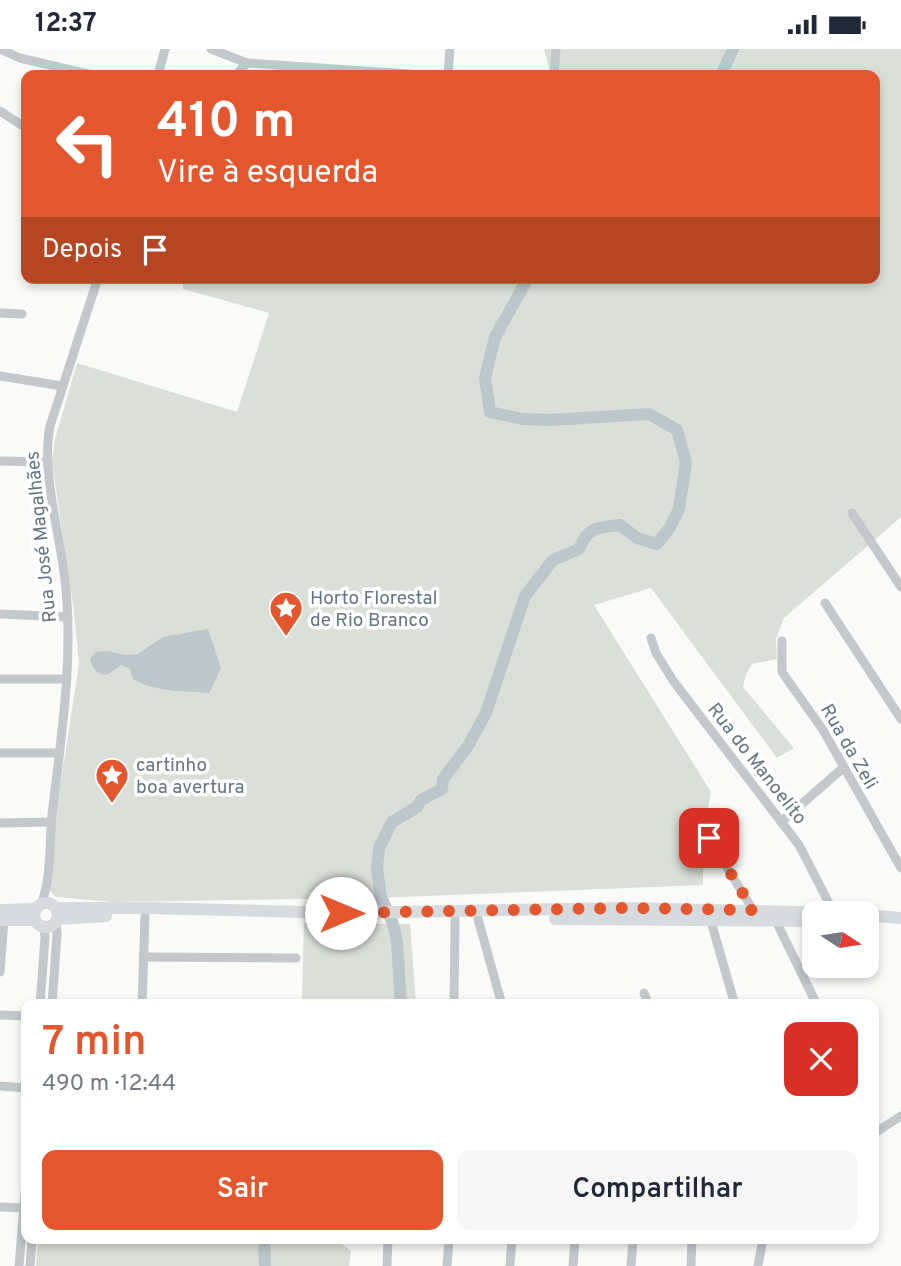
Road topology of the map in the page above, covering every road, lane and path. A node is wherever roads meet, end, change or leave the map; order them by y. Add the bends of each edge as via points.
1 (0, 49) edge
2 (165, 49) edge
3 (211, 49) edge
4 (450, 49) edge
5 (556, 49) edge
6 (247, 63) junction
7 (71, 70) edge
8 (159, 70) edge
9 (241, 70) edge
10 (350, 70) edge
11 (448, 70) edge
12 (554, 70) edge
13 (0, 111) edge
14 (21, 125) edge
15 (96, 284) edge
16 (0, 313) edge
17 (22, 314) dead end
18 (0, 376) edge
19 (62, 386) junction
20 (0, 461) edge
21 (47, 462) junction
22 (852, 513) dead end
23 (901, 587) edge
24 (825, 603) dead end
25 (0, 614) edge
26 (68, 617) junction
27 (651, 638) dead end
28 (782, 641) dead end
29 (0, 679) edge
30 (67, 679) junction
31 (901, 719) edge
32 (0, 753) edge
33 (59, 753) junction
34 (843, 768) junction
35 (781, 822) junction
36 (0, 823) edge
37 (51, 823) junction
38 (709, 838) dead end
39 (901, 868) edge
40 (828, 901) edge
41 (753, 910) junction
42 (802, 912) edge
43 (47, 914) junction
44 (341, 915) junction
45 (396, 915) junction
46 (145, 916) junction
47 (879, 916) edge
48 (1, 917) edge
49 (710, 918) junction
50 (901, 918) edge
51 (455, 919) junction
52 (478, 919) junction
53 (775, 919) junction
54 (802, 920) edge
55 (879, 924) edge
56 (901, 925) edge
57 (145, 957) junction
58 (296, 958) dead end
59 (0, 972) edge
60 (644, 993) dead end
61 (40, 999) edge
62 (52, 999) edge
63 (142, 999) edge
64 (454, 999) edge
65 (500, 999) edge
66 (646, 999) edge
67 (733, 999) edge
68 (814, 999) edge
69 (0, 1015) edge
70 (21, 1016) edge
71 (0, 1086) edge
72 (21, 1088) edge
73 (901, 1116) edge
74 (879, 1129) edge
75 (0, 1207) edge
76 (21, 1209) edge
77 (22, 1244) edge
78 (32, 1244) edge
79 (388, 1244) edge
80 (449, 1244) edge
81 (512, 1244) edge
82 (575, 1244) edge
83 (633, 1244) edge
84 (692, 1244) edge
85 (762, 1244) edge
86 (19, 1266) edge
87 (30, 1266) edge
88 (387, 1266) edge
89 (447, 1266) edge
90 (510, 1266) edge
91 (573, 1266) edge
92 (631, 1266) edge
93 (691, 1266) edge
94 (758, 1266) edge

1 - 7 street
2 - 8 street
3 - 6 street
4 - 11 street
5 - 12 street
6 - 9 street
6 - 10 street
13 - 14 street
15 - 19 street, Rua José Magalhães
16 - 17 street
18 - 19 street
19 - 21 street, Rua José Magalhães via 47,439
20 - 21 street
21 - 26 street, Rua José Magalhães
22 - 23 street
24 - 31 street
25 - 26 street
26 - 30 street, Rua José Magalhães
27 - 35 street, Rua do Manoelito via 674,683
28 - 34 street, Rua da Zeli via 782,672
29 - 30 street
30 - 33 street, Rua José Magalhães
32 - 33 street
33 - 37 street, Rua José Magalhães
34 - 35 street
34 - 39 street, Rua da Zeli
35 - 40 street, Rua do Manoelito via 799,845
36 - 37 street
37 - 43 street, Rua José Magalhães
38 - 41 street
41 - 42 main road
41 - 45 main road via 625,908
43 - 44 main road via 149,908
43 - 46 main road
43 - 48 main road
43 - 61 street
43 - 62 street via 57,934
44 - 45 main road
44 - 46 main road
45 - 51 main road
46 - 57 street
47 - 50 main road
48 - 59 street
49 - 52 main road
49 - 53 main road
49 - 67 street
51 - 52 main road
51 - 64 street
52 - 65 street
53 - 54 main road
53 - 68 street
55 - 56 main road
57 - 58 street
57 - 63 street
60 - 66 street
69 - 70 street
71 - 72 street
73 - 74 street
75 - 76 street
77 - 86 street
78 - 87 street
79 - 88 street
80 - 89 street
81 - 90 street
82 - 91 street
83 - 92 street
84 - 93 street
85 - 94 street

